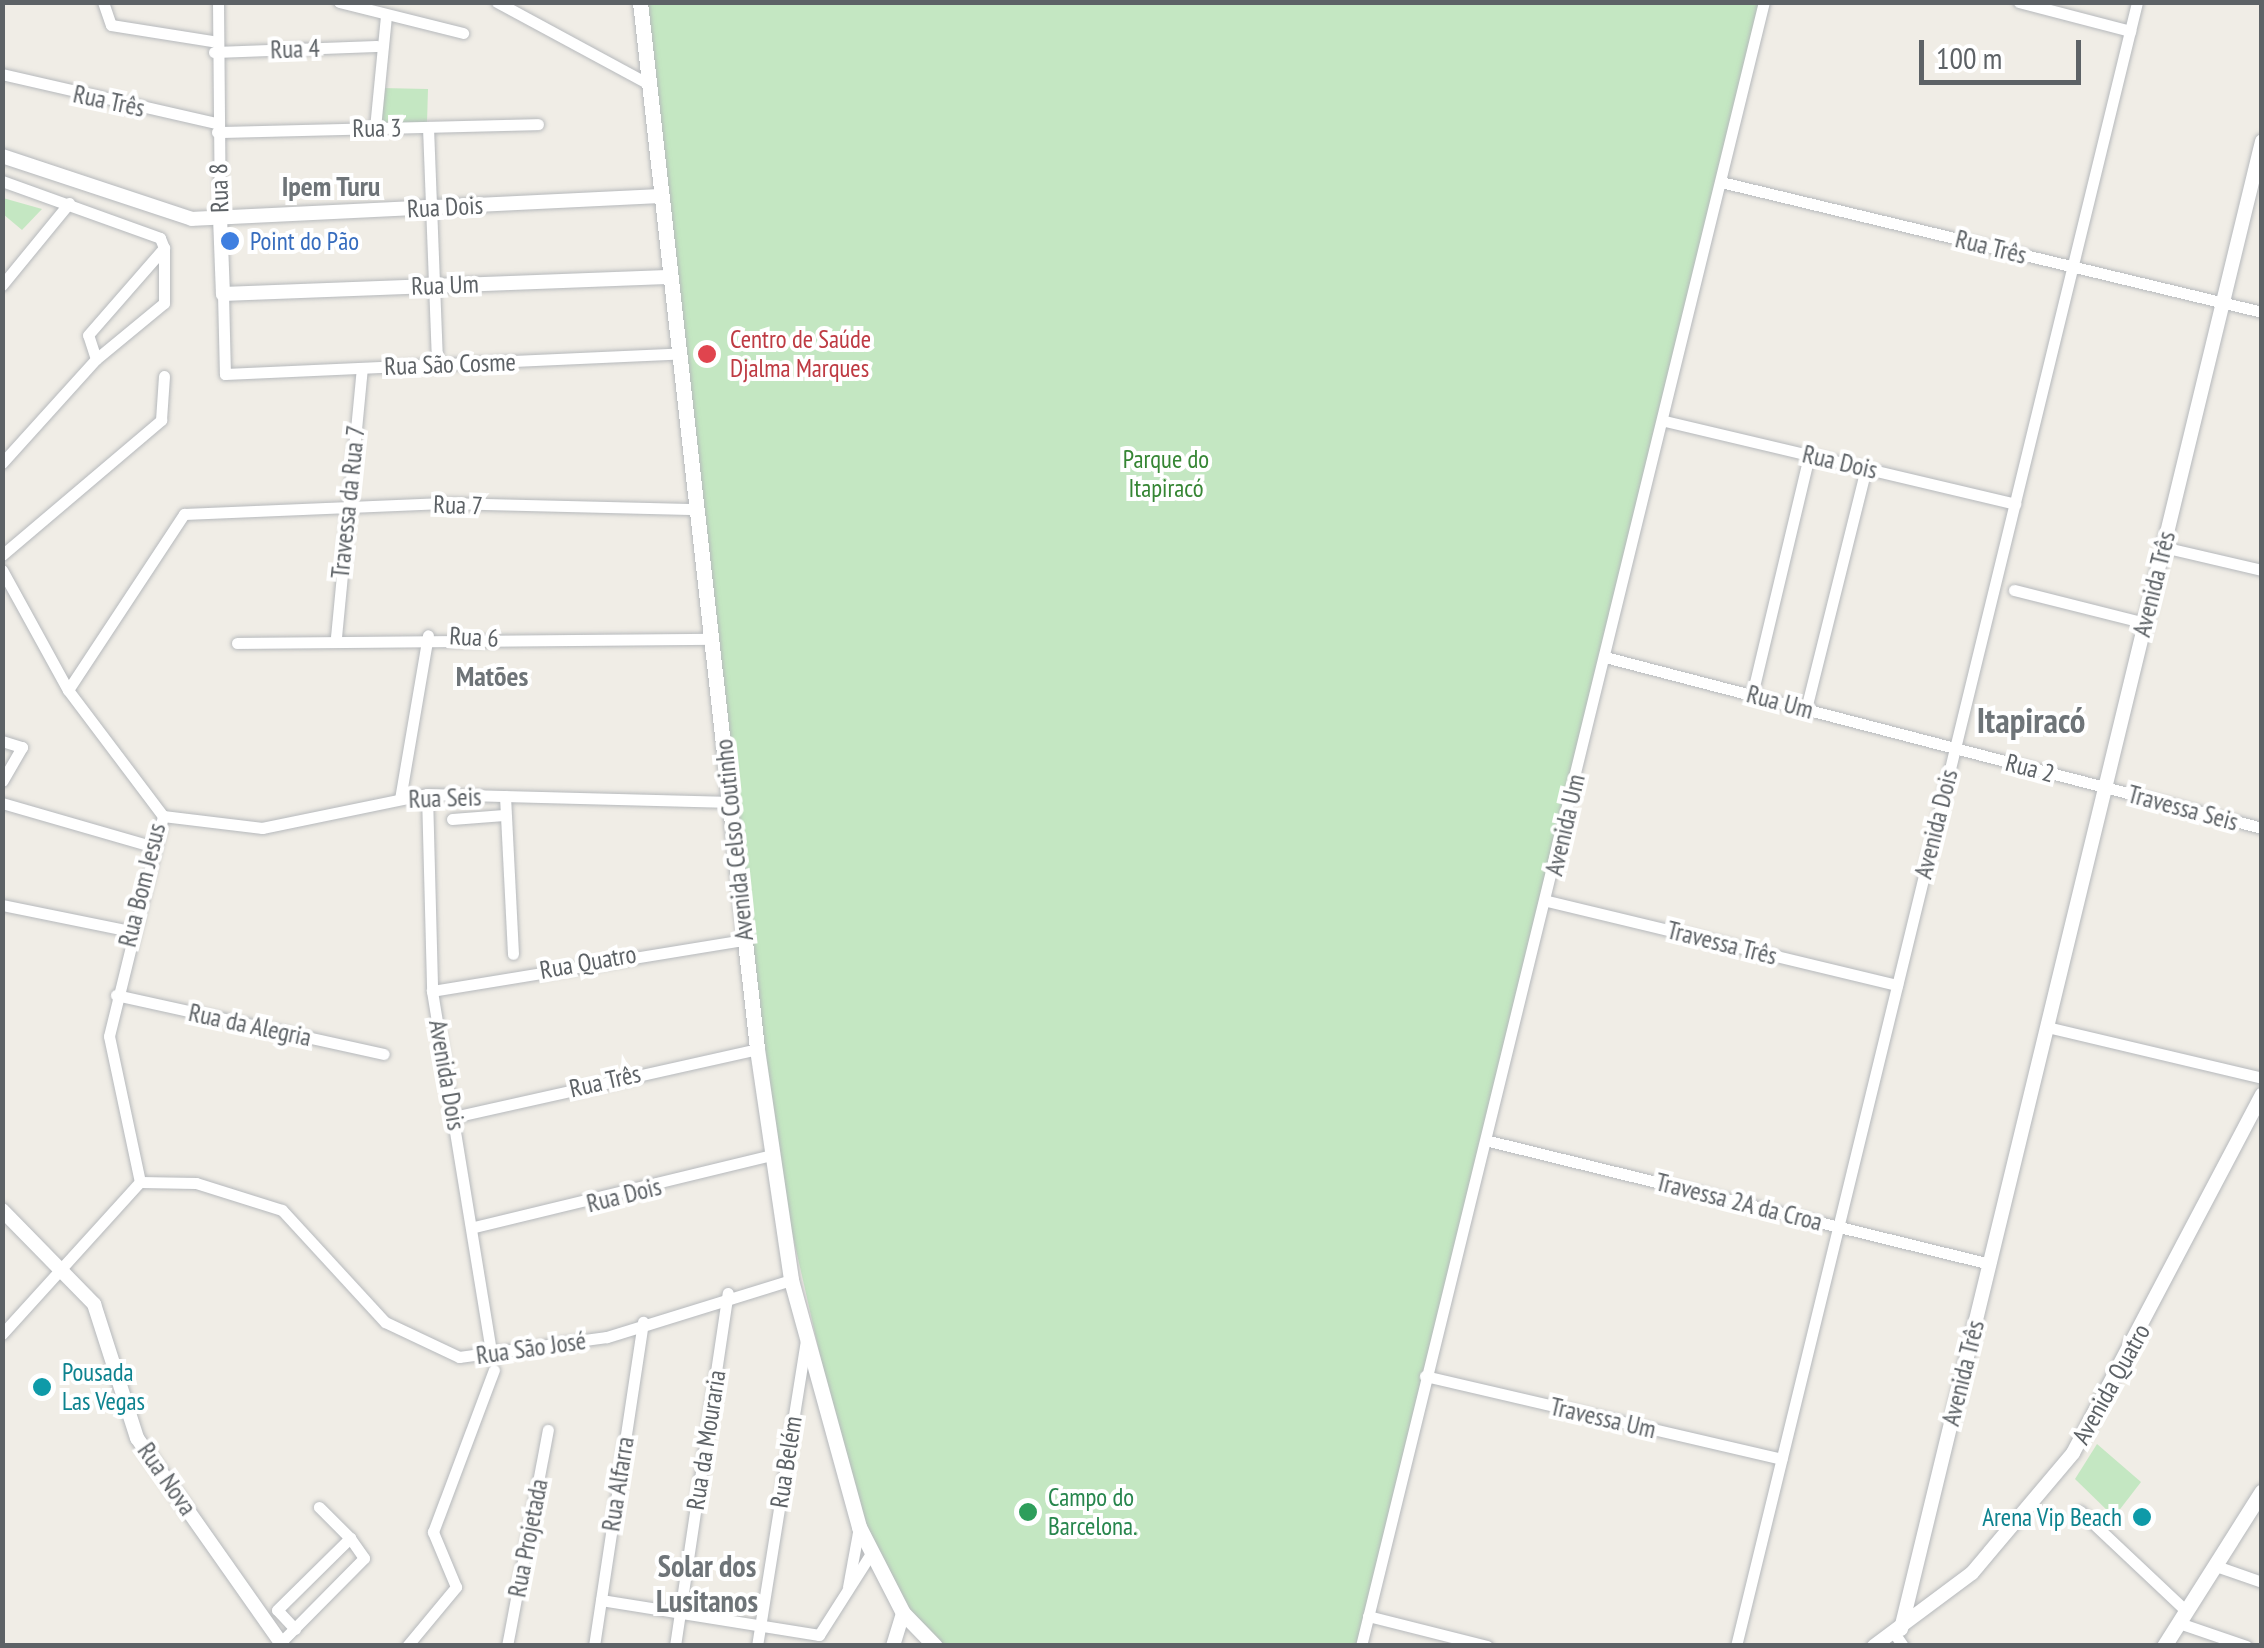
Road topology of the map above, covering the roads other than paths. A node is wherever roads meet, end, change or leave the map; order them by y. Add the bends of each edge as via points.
1 (103, 2) edge
2 (218, 2) edge
3 (339, 2) edge
4 (497, 2) edge
5 (640, 2) edge
6 (1764, 2) edge
7 (2020, 2) edge
8 (2137, 2) edge
9 (386, 16) junction
10 (2130, 31) junction
11 (463, 32) dead end
12 (376, 46) junction
13 (213, 47) junction
14 (2, 74) edge
15 (645, 82) junction
16 (538, 124) dead end
17 (217, 127) junction
18 (428, 127) junction
19 (375, 128) junction
20 (2262, 141) edge
21 (2, 156) edge
22 (2, 181) edge
23 (1721, 182) junction
24 (658, 196) junction
25 (70, 204) junction
26 (431, 207) junction
27 (220, 217) junction
28 (164, 248) junction
29 (2072, 267) junction
30 (667, 277) junction
31 (2, 285) edge
32 (434, 286) junction
33 (223, 294) junction
34 (2222, 302) junction
35 (2262, 312) edge
36 (674, 354) junction
37 (96, 359) junction
38 (436, 364) junction
39 (362, 368) junction
40 (226, 374) joint
41 (164, 376) dead end
42 (1664, 421) junction
43 (1809, 455) junction
44 (2, 463) edge
45 (1866, 468) junction
46 (2015, 504) junction
47 (696, 509) junction
48 (344, 510) junction
49 (2163, 547) junction
50 (2, 554) edge
51 (2, 570) edge
52 (2262, 570) edge
53 (2014, 590) dead end
54 (2145, 624) junction
55 (428, 635) junction
56 (336, 637) junction
57 (712, 639) junction
58 (237, 643) dead end
59 (1605, 657) junction
60 (68, 690) junction
61 (1752, 695) junction
62 (1806, 709) junction
63 (2, 742) edge
64 (1955, 748) junction
65 (2, 781) edge
66 (2105, 788) junction
67 (428, 794) junction
68 (506, 796) junction
69 (400, 799) junction
70 (732, 802) junction
71 (2, 804) edge
72 (504, 814) junction
73 (163, 816) junction
74 (452, 819) dead end
75 (2262, 828) edge
76 (151, 846) junction
77 (1547, 900) junction
78 (2, 905) edge
79 (130, 931) junction
80 (746, 940) junction
81 (514, 954) dead end
82 (1897, 985) junction
83 (432, 991) junction
84 (116, 995) junction
85 (2047, 1027) junction
86 (757, 1049) junction
87 (384, 1054) dead end
88 (2262, 1078) edge
89 (2262, 1095) edge
90 (454, 1117) junction
91 (1488, 1141) junction
92 (771, 1156) junction
93 (140, 1182) junction
94 (2, 1210) edge
95 (1838, 1226) junction
96 (474, 1227) junction
97 (58, 1262) junction
98 (1990, 1264) junction
99 (791, 1280) junction
100 (728, 1293) junction
101 (643, 1322) junction
102 (2, 1334) edge
103 (806, 1339) junction
104 (491, 1352) junction
105 (494, 1370) dead end
106 (1425, 1376) junction
107 (548, 1430) dead end
108 (1781, 1460) junction
109 (2262, 1491) edge
110 (319, 1507) dead end
111 (2080, 1511) dead end
112 (859, 1527) junction
113 (350, 1538) junction
114 (870, 1556) junction
115 (2216, 1566) junction
116 (2262, 1582) edge
117 (847, 1594) junction
118 (601, 1600) junction
119 (903, 1612) junction
120 (680, 1613) junction
121 (272, 1615) junction
122 (1368, 1616) junction
123 (2183, 1617) junction
124 (760, 1626) junction
125 (295, 1629) junction
126 (1900, 1636) edge
127 (823, 1640) edge
128 (282, 1644) edge
129 (407, 1646) edge
130 (507, 1646) edge
131 (594, 1646) edge
132 (675, 1646) edge
133 (757, 1646) edge
134 (892, 1646) edge
135 (934, 1646) edge
136 (1361, 1646) edge
137 (1487, 1646) edge
138 (1736, 1646) edge
139 (1874, 1646) edge
140 (2164, 1646) edge
141 (2246, 1646) edge

1 - 13 street, Rua 4 via 111,25
2 - 13 street, Rua 8
3 - 9 street
4 - 15 street
5 - 15 main road, Avenida Celso Coutinho
6 - 23 street, Avenida Um
7 - 10 street
8 - 10 street, Avenida Dois
9 - 11 street
9 - 12 street
10 - 29 street, Avenida Dois
12 - 13 street, Rua 4
12 - 19 street
13 - 17 street, Rua 8
14 - 17 street, Rua Três
15 - 24 main road, Avenida Celso Coutinho
16 - 18 street, Rua 3
17 - 19 street, Rua 3
17 - 27 street, Rua 8
18 - 19 street, Rua 3
18 - 26 street
20 - 34 street, Avenida Três
21 - 27 street, Rua Dois via 187,218
22 - 25 street
23 - 29 street, Rua Três
23 - 42 street, Avenida Um
24 - 26 street, Rua Dois
24 - 30 main road, Avenida Celso Coutinho
25 - 28 street via 155,233
25 - 31 street
26 - 27 street, Rua Dois
26 - 32 street
27 - 33 street, Rua 8
28 - 37 street via 88,335
28 - 37 street via 164,303
29 - 34 street, Rua Três
29 - 46 street, Avenida Dois
30 - 32 street, Rua Um
30 - 36 main road, Avenida Celso Coutinho
32 - 33 street, Rua Um
32 - 38 street
33 - 40 street, Rua 8
34 - 35 street, Rua Três
34 - 49 street, Avenida Três
36 - 38 street, Rua São Cosme
36 - 47 main road, Avenida Celso Coutinho
37 - 44 street
38 - 39 street, Rua São Cosme
39 - 40 street, Rua São Cosme
39 - 48 street, Travessa da Rua 7
41 - 50 street via 161,420
42 - 43 street, Rua Dois
42 - 59 street, Avenida Um
43 - 45 street, Rua Dois
43 - 61 street
45 - 46 street, Rua Dois
45 - 62 street
46 - 64 street, Avenida Dois
47 - 48 street, Rua 7
47 - 57 main road, Avenida Celso Coutinho
48 - 56 street, Travessa da Rua 7
48 - 60 street, Rua 7 via 176,519
49 - 52 street
49 - 54 street, Avenida Três
51 - 60 street, Rua Bom Jesus
53 - 54 street
54 - 66 street, Avenida Três
55 - 56 street, Rua 6
55 - 57 street, Rua 6
55 - 69 street
56 - 58 street, Rua 6
57 - 70 main road, Avenida Celso Coutinho
59 - 61 street, Rua Um
59 - 77 street, Avenida Um
60 - 73 street, Rua Bom Jesus
61 - 62 street, Rua Um
62 - 64 street, Rua Um
63 - 65 street via 22,747
64 - 66 street, Rua 2
64 - 82 street, Avenida Dois
66 - 75 street, Travessa Seis
66 - 85 street, Avenida Três
67 - 68 street, Rua Seis
67 - 69 street, Rua Seis
67 - 83 street, Avenida Dois
68 - 70 street, Rua Seis
68 - 72 street
69 - 73 street, Rua Seis via 262,828
70 - 80 main road, Avenida Celso Coutinho
71 - 76 street
72 - 74 street
72 - 81 street
73 - 76 street, Rua Bom Jesus
76 - 79 street, Rua Bom Jesus
77 - 82 street, Travessa Três
77 - 91 street, Avenida Um
78 - 79 street
79 - 84 street, Rua Bom Jesus
80 - 83 street, Rua Quatro
80 - 86 main road, Avenida Celso Coutinho
82 - 95 street, Avenida Dois
83 - 90 street, Avenida Dois
84 - 87 street, Rua da Alegria
84 - 93 street, Rua Bom Jesus via 110,1054
85 - 88 street
85 - 98 street, Avenida Três
86 - 90 street, Rua Três
86 - 92 main road, Avenida Celso Coutinho
89 - 126 street, Avenida Quatro via 2073,1453 1972,1573
90 - 96 street, Avenida Dois
91 - 95 street, Travessa 2A da Croa
91 - 106 street, Avenida Um
92 - 96 street, Rua Dois
92 - 99 main road, Avenida Celso Coutinho
93 - 97 street
93 - 104 street, Rua São José via 196,1183 282,1210 384,1322 458,1357
94 - 97 street, Rua Nova
95 - 98 street, Travessa 2A da Croa
95 - 108 street, Avenida Dois
96 - 104 street, Avenida Dois
97 - 102 street
97 - 121 street, Rua Nova via 94,1304 150,1461
98 - 126 street, Avenida Três
99 - 100 street, Rua São José
99 - 103 main road, Avenida Celso Coutinho
100 - 101 street, Rua São José
100 - 120 street, Rua da Mouraria
101 - 104 street, Rua São José via 598,1339
101 - 118 street, Rua Alfarra
103 - 112 main road, Avenida Celso Coutinho
103 - 124 street, Rua Belém
105 - 129 street via 433,1532 456,1586
106 - 108 street, Travessa Um
106 - 122 street, Avenida Um
107 - 130 street, Rua Projetada
108 - 138 street, Avenida Dois
109 - 115 main road
110 - 113 street
111 - 123 street
112 - 114 main road, Avenida Celso Coutinho
112 - 117 street
113 - 121 street
113 - 125 street via 364,1558
114 - 117 street
114 - 119 main road, Avenida Celso Coutinho
115 - 116 street
115 - 123 main road
117 - 127 street
118 - 120 street
118 - 131 street, Rua Alfarra
119 - 134 street
119 - 135 main road, Avenida Celso Coutinho
120 - 124 street
120 - 132 street, Rua da Mouraria
121 - 125 street
121 - 128 street, Rua Nova
122 - 136 street, Avenida Um
122 - 137 street
123 - 140 main road
123 - 141 street
124 - 127 street
124 - 133 street, Rua Belém
125 - 128 street
126 - 139 street

